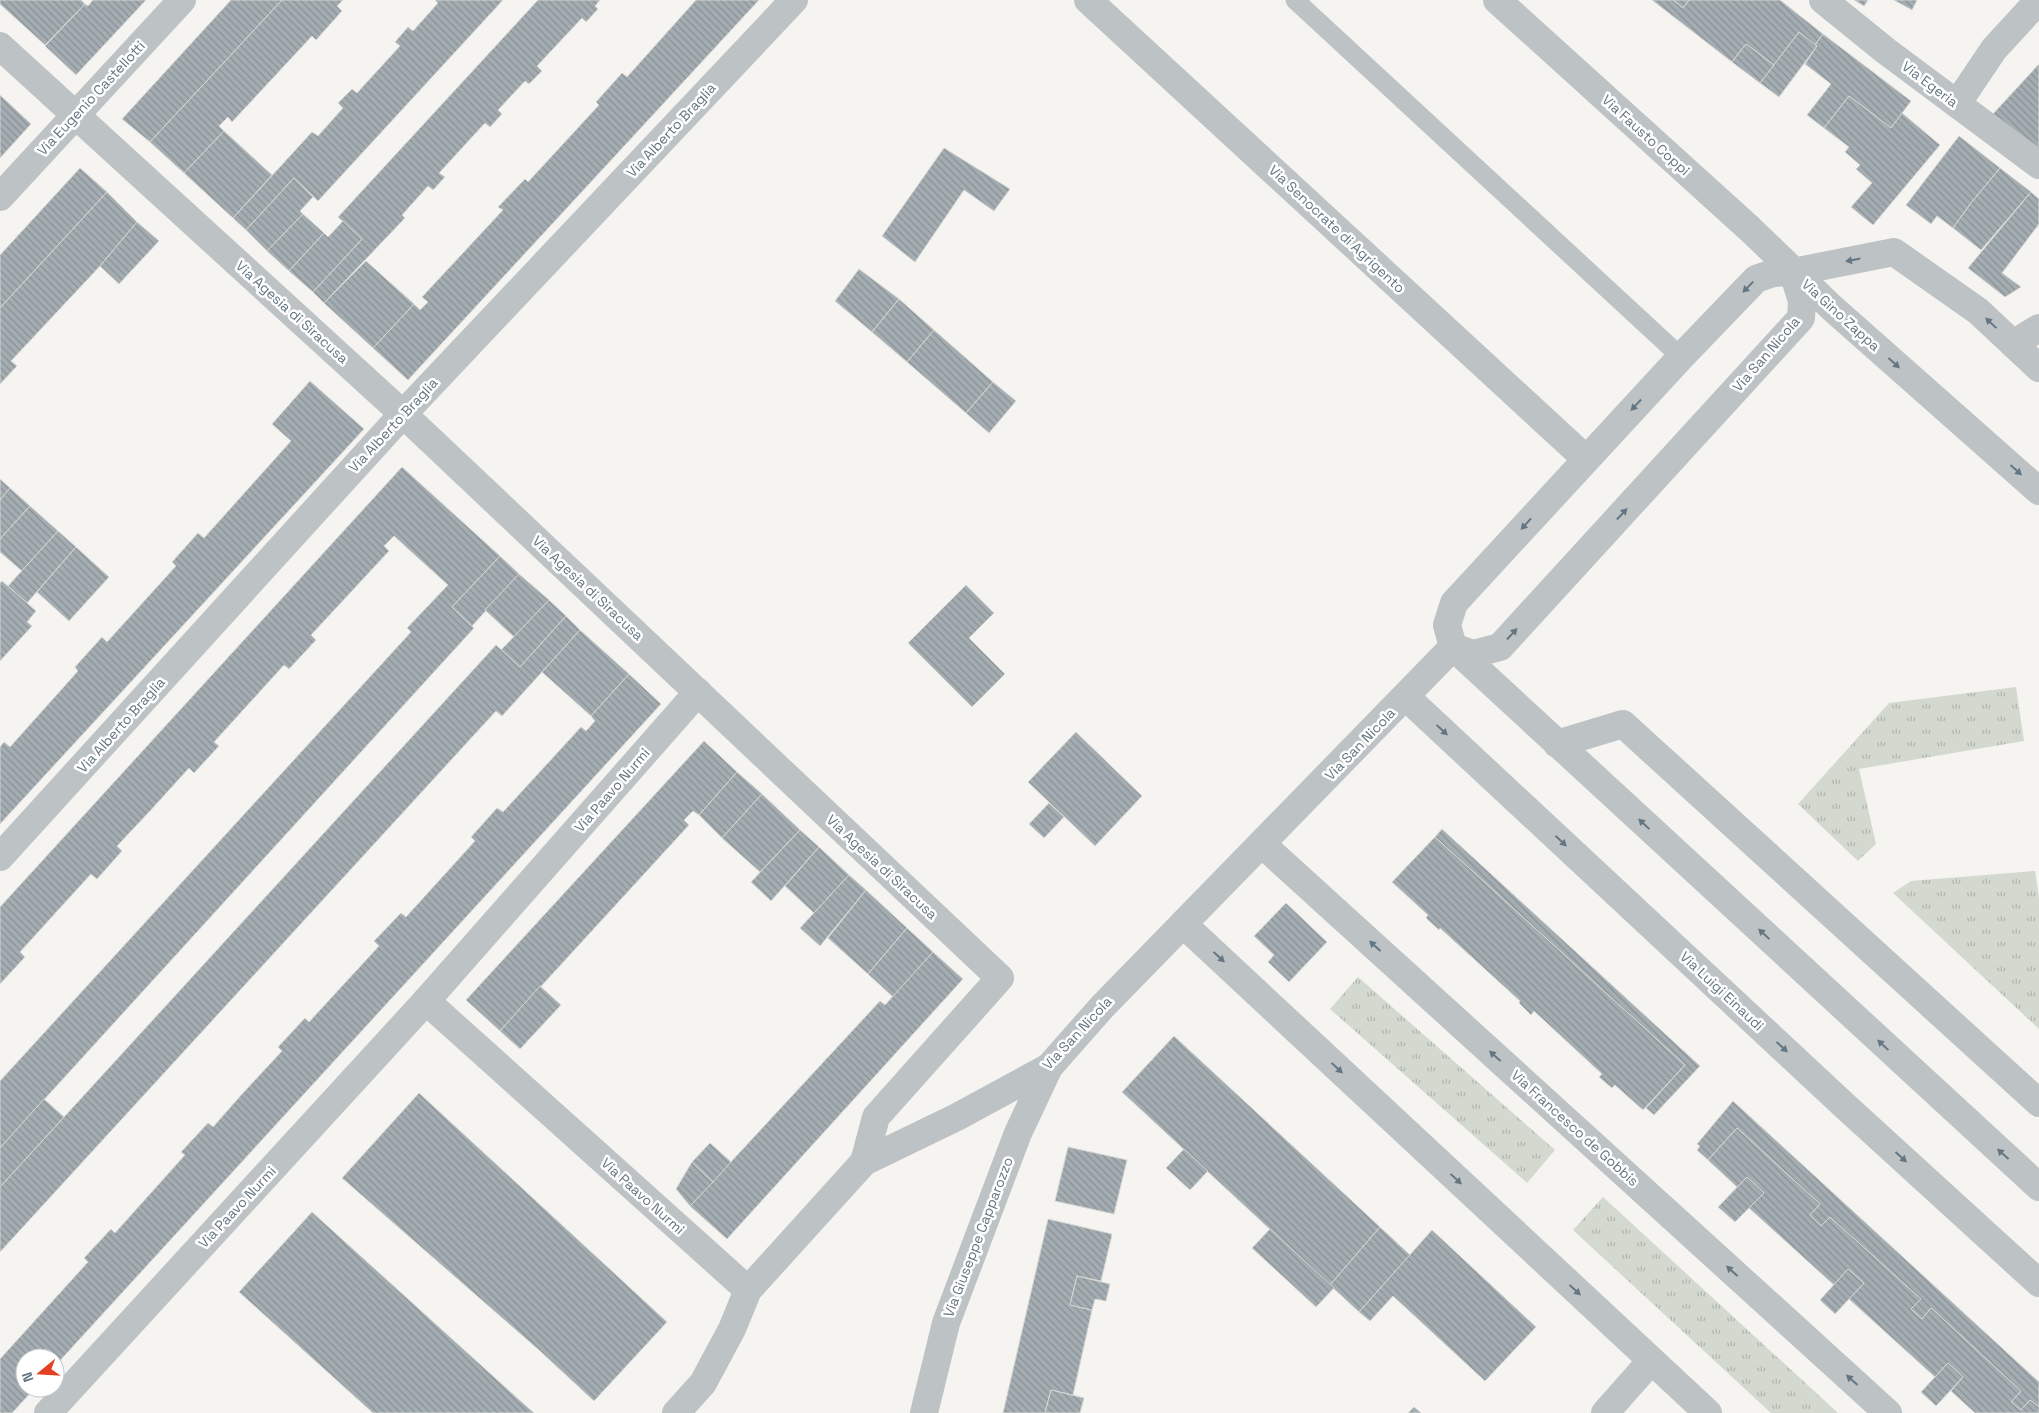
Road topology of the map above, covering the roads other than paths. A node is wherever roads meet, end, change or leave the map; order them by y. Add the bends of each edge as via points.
1 (182, 0) edge
2 (794, 0) edge
3 (1088, 0) edge
4 (1295, 0) edge
5 (1497, 0) edge
6 (1823, 0) edge
7 (2038, 0) edge
8 (0, 46) edge
9 (1957, 104) junction
10 (75, 116) junction
11 (2039, 165) edge
12 (0, 197) edge
13 (1793, 272) junction
14 (2039, 328) edge
15 (2013, 344) junction
16 (1681, 357) junction
17 (2039, 368) edge
18 (403, 414) junction
19 (1586, 459) junction
20 (2039, 491) edge
21 (1453, 647) junction
22 (698, 692) junction
23 (1406, 697) junction
24 (1557, 744) junction
25 (1262, 844) junction
26 (0, 857) edge
27 (1183, 924) junction
28 (426, 1001) junction
29 (1049, 1067) junction
30 (2039, 1103) edge
31 (864, 1162) junction
32 (2039, 1187) edge
33 (2039, 1284) edge
34 (748, 1290) junction
35 (1651, 1361) junction
36 (48, 1413) edge
37 (676, 1413) edge
38 (924, 1413) edge
39 (1605, 1413) edge
40 (1708, 1413) edge
41 (1888, 1413) edge

1 - 10 street, Via Eugenio Castellotti
2 - 18 street, Via Alberto Braglia
3 - 19 street, Via Senocrate di Agrigento
4 - 16 lane
5 - 13 street, Via Fausto Coppi via 1751,230
6 - 9 street, Via Egeria
7 - 9 street via 1994,49
8 - 10 street, Via Agesia di Siracusa
9 - 11 street, Via Egeria
10 - 12 street, Via Eugenio Castellotti
10 - 18 street, Via Agesia di Siracusa
15 -> 13 street, Via Gino Zappa via 1978,311 1894,252
13 -> 16 street via 1773,273 1756,279
13 -> 20 street, Via Gino Zappa
21 -> 13 street, Via San Nicola via 1472,654 1500,646 1802,318 1802,301
14 - 15 street
15 - 17 street, Via Gino Zappa
16 -> 19 street
18 - 22 street, Via Agesia di Siracusa
18 - 26 street, Via Alberto Braglia
19 -> 21 street via 1454,603 1447,625
21 - 23 street, Via San Nicola
21 - 24 street
22 - 28 street, Via Paavo Nurmi
22 - 31 street, Via Agesia di Siracusa via 1000,978 876,1117
23 - 25 street, Via San Nicola
23 -> 33 street, Via Luigi Einaudi
24 - 30 street via 1624,724
32 -> 24 street
25 - 27 street, Via San Nicola
41 -> 25 street, Via Francesco de Gobbis
27 - 29 street, Via San Nicola
27 -> 35 street
28 - 34 street, Via Paavo Nurmi
28 - 36 street, Via Paavo Nurmi
29 - 31 street, Via San Nicola
29 - 38 street, Via Giuseppe Capparozzo via 1018,1133 946,1323
31 - 34 street, Via San Nicola
34 - 37 street, Via San Nicola via 732,1329 703,1383
35 - 39 street
35 - 40 street

